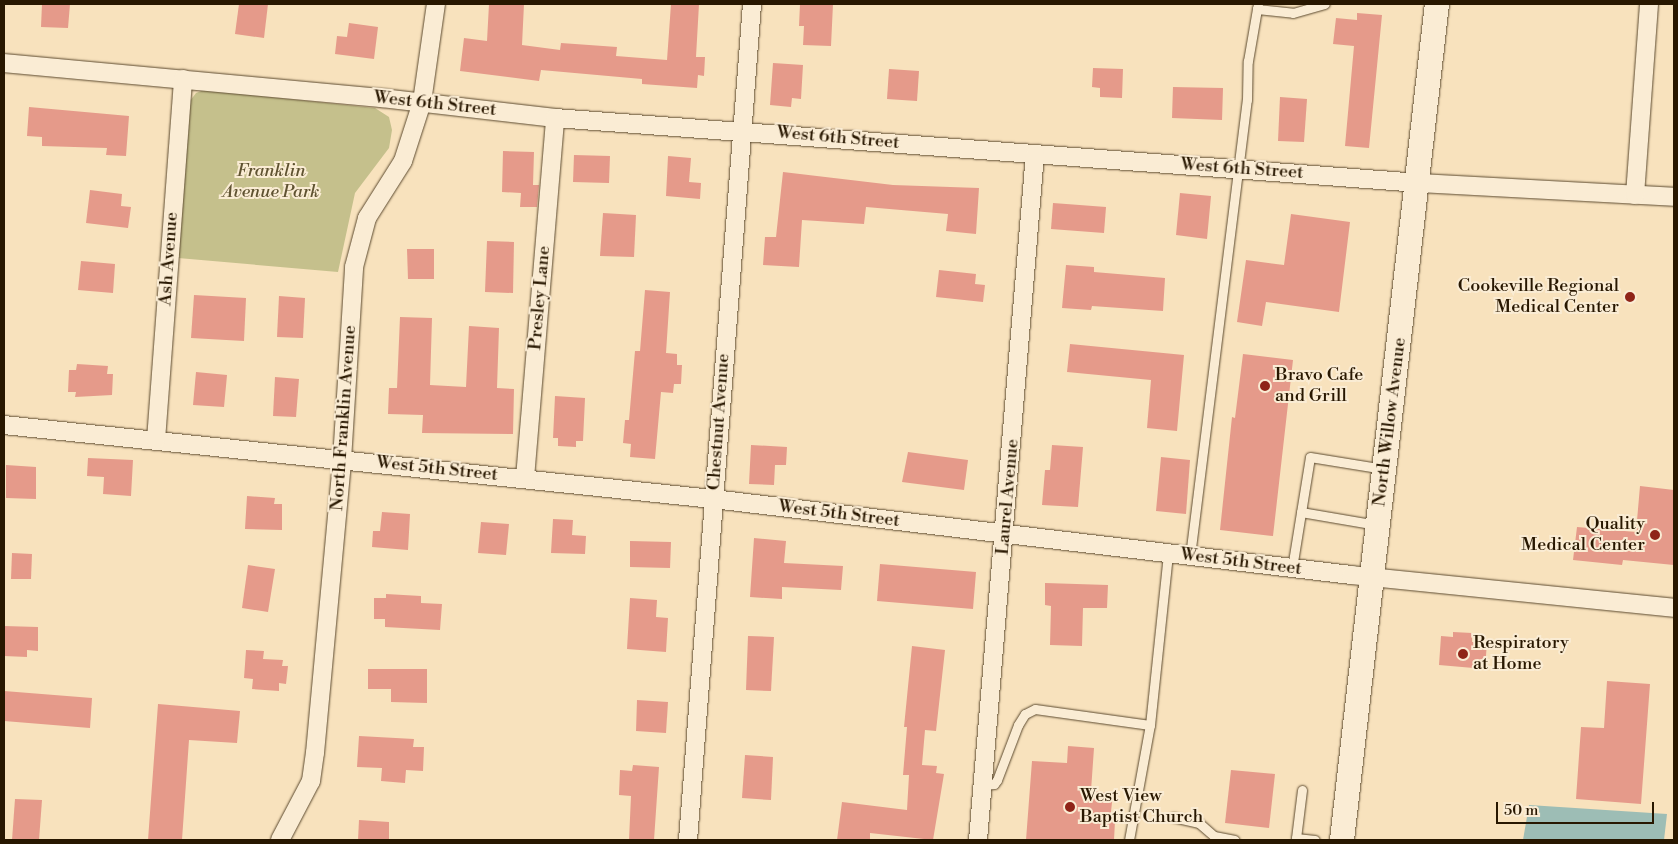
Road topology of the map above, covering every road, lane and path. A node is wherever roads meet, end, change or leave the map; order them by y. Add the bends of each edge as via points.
1 (436, 4) edge
2 (752, 4) edge
3 (1326, 4) edge
4 (1438, 4) edge
5 (1648, 4) edge
6 (1258, 6) edge
7 (4, 63) edge
8 (183, 79) junction
9 (422, 102) junction
10 (554, 118) junction
11 (741, 130) junction
12 (1035, 154) junction
13 (1236, 169) junction
14 (1419, 183) junction
15 (1635, 195) junction
16 (1674, 198) edge
17 (4, 425) edge
18 (156, 440) junction
19 (342, 460) junction
20 (1385, 469) junction
21 (525, 478) junction
22 (713, 499) junction
23 (1301, 512) junction
24 (1378, 525) junction
25 (1006, 535) junction
26 (1168, 554) junction
27 (1190, 556) junction
28 (1292, 568) junction
29 (1372, 578) junction
30 (1674, 608) edge
31 (1150, 725) junction
32 (983, 785) junction
33 (1302, 790) dead end
34 (1173, 817) dead end
35 (1296, 839) edge
36 (280, 840) edge
37 (688, 840) edge
38 (978, 840) edge
39 (1129, 840) edge
40 (1235, 840) edge
41 (1315, 840) edge
42 (1342, 840) edge

1 - 9 street, North Franklin Avenue
2 - 11 street, Chestnut Avenue
3 - 6 lane via 1293,13
4 - 14 main road, North Willow Avenue
5 - 15 street
6 - 13 lane
7 - 8 street, West 6th Street
8 - 9 street, West 6th Street
8 - 18 street, Ash Avenue
9 - 10 street, West 6th Street
9 - 19 street, North Franklin Avenue via 403,161 366,218 354,267
10 - 11 street, West 6th Street
10 - 21 street, Presley Lane
11 - 12 street, West 6th Street
11 - 22 street, Chestnut Avenue
12 - 13 street, West 6th Street
12 - 25 street, Laurel Avenue
13 - 14 street, West 6th Street
13 - 27 lane
14 - 15 street, West 6th Street
14 - 20 main road, North Willow Avenue
15 - 16 street, West 6th Street
17 - 18 street, West 5th Street
18 - 19 street, West 5th Street
19 - 21 street, West 5th Street
19 - 36 street, North Franklin Avenue via 311,781
20 - 23 lane via 1310,457
20 - 24 main road, North Willow Avenue
21 - 22 street, West 5th Street
22 - 25 street, West 5th Street
22 - 37 street, Chestnut Avenue
23 - 24 lane
23 - 28 lane
24 - 29 main road, North Willow Avenue
25 - 26 street, West 5th Street
25 - 32 street, Laurel Avenue
26 - 27 street, West 5th Street
26 - 31 lane
27 - 28 street, West 5th Street
28 - 29 street, West 5th Street
29 - 30 street, West 5th Street
29 - 42 main road, North Willow Avenue
31 - 32 lane via 1035,709 1025,714 1018,725 997,780 994,784
31 - 39 lane
32 - 38 street, Laurel Avenue
33 - 35 lane
34 - 40 lane via 1199,823 1214,836
35 - 41 lane

